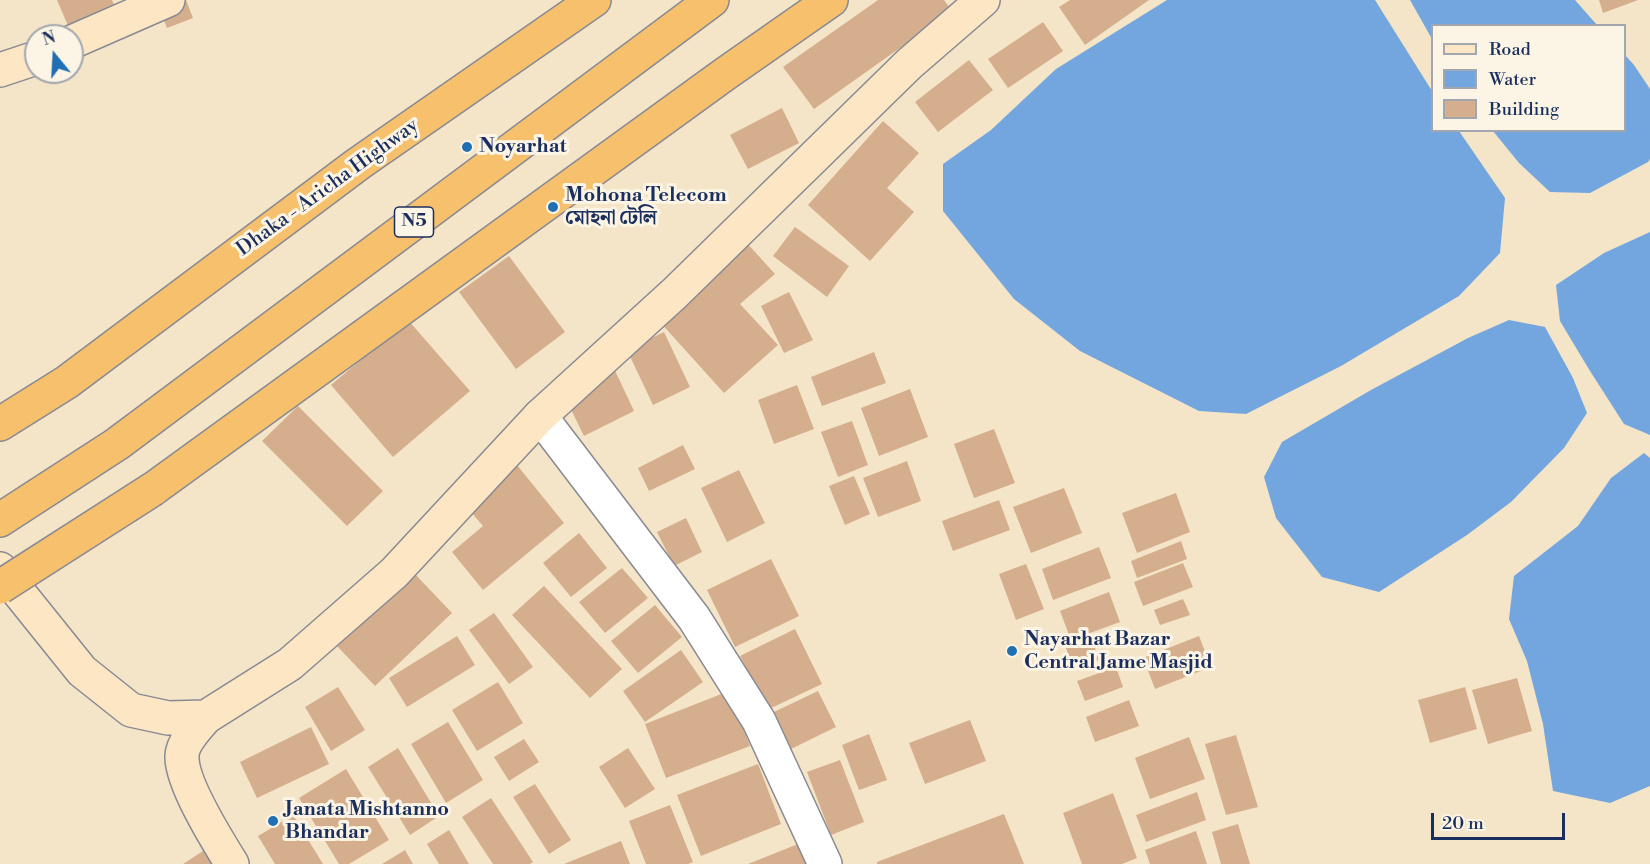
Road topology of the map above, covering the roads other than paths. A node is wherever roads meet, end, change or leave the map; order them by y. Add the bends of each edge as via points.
1 (168, 0) edge
2 (594, 0) edge
3 (712, 0) edge
4 (831, 0) edge
5 (983, 0) edge
6 (84, 37) edge
7 (24, 62) edge
8 (0, 70) edge
9 (540, 416) junction
10 (0, 424) edge
11 (0, 520) edge
12 (0, 569) edge
13 (0, 587) edge
14 (206, 717) junction
15 (232, 864) edge
16 (825, 864) edge

1 - 6 street
2 - 10 highway, Dhaka - Aricha Highway via 358,164 67,382
3 - 11 highway, N5 via 117,444
4 - 13 highway, bridge via 153,489
5 - 9 street via 909,64 675,293
7 - 8 street
9 - 14 street via 394,573 290,664
9 - 16 street via 694,618 759,721
12 - 14 street via 82,671 131,710 168,718
14 - 15 street via 181,754 185,776

